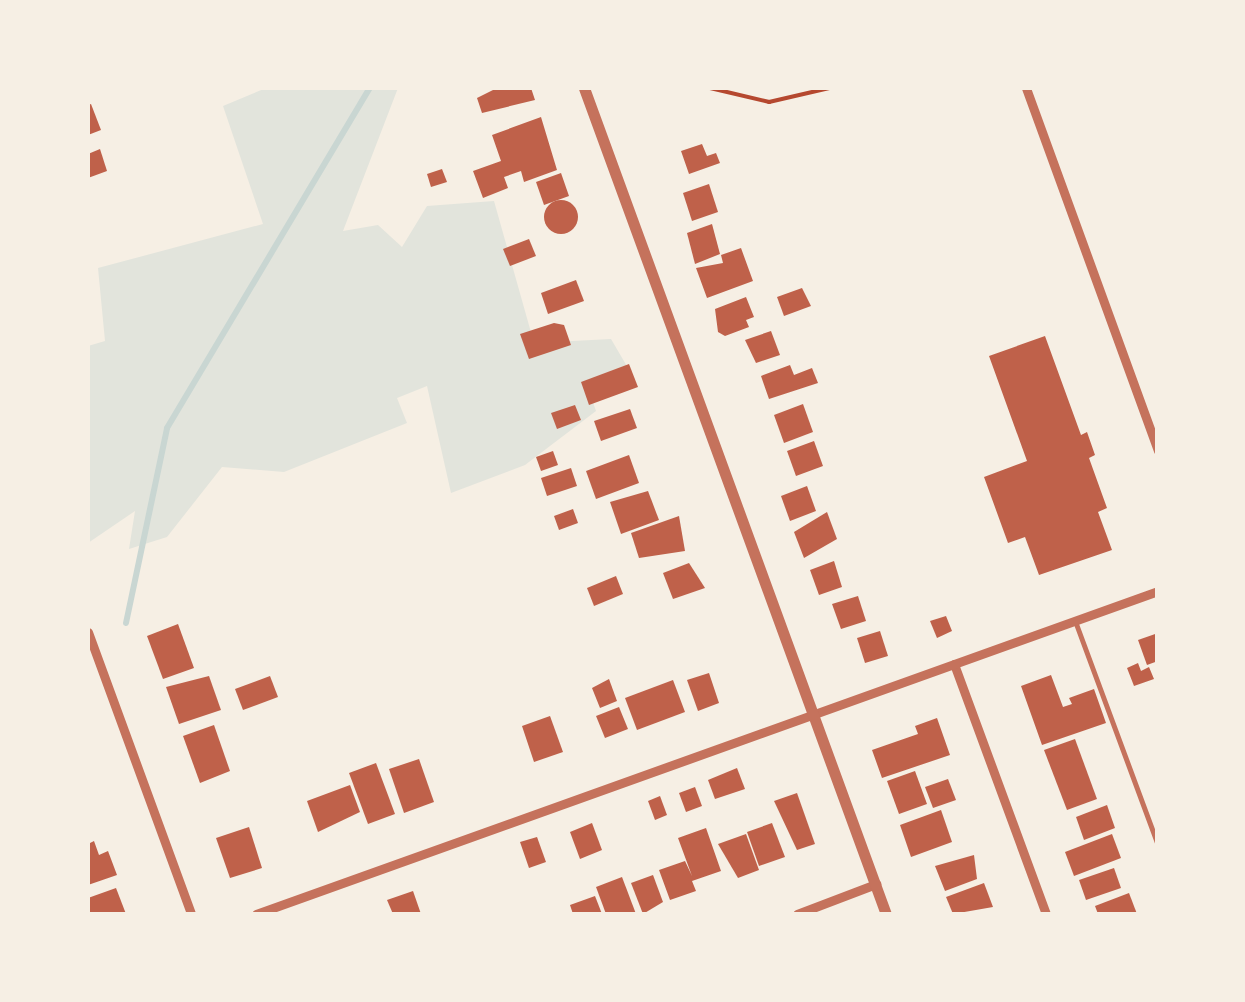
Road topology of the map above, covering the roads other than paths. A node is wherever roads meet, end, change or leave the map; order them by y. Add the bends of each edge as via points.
1 (584, 88) edge
2 (1026, 88) edge
3 (1158, 450) edge
4 (1158, 591) edge
5 (1076, 620) junction
6 (88, 632) edge
7 (954, 664) junction
8 (814, 714) junction
9 (1158, 845) edge
10 (876, 884) junction
11 (192, 914) edge
12 (256, 914) edge
13 (797, 914) edge
14 (886, 914) edge
15 (1046, 914) edge

1 - 8 street
2 - 3 street
4 - 5 street
5 - 7 street
5 - 9 lane
6 - 11 street
7 - 8 street
7 - 15 street
8 - 10 street
8 - 12 street
10 - 13 street
10 - 14 street

